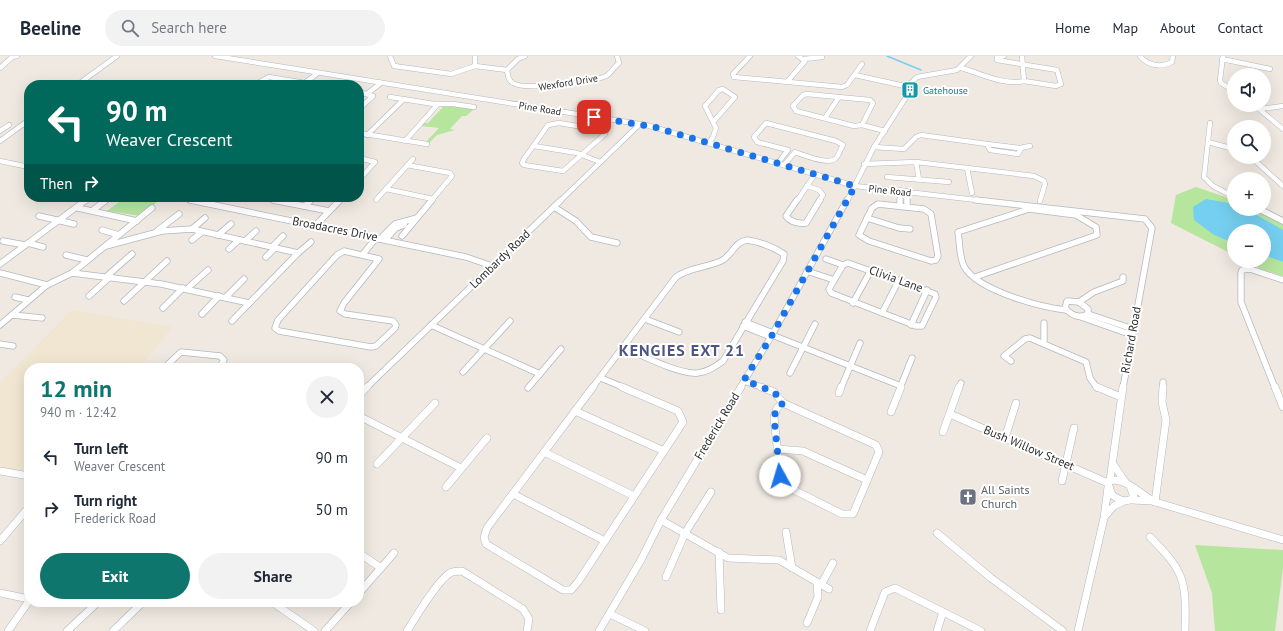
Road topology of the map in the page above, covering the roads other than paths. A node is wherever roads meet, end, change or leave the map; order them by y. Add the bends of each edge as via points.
1 (11, 56) edge
2 (17, 56) edge
3 (117, 56) edge
4 (215, 56) edge
5 (390, 56) edge
6 (475, 56) edge
7 (525, 56) edge
8 (750, 56) edge
9 (798, 56) edge
10 (971, 56) edge
11 (1004, 56) edge
12 (1022, 56) edge
13 (1140, 56) edge
14 (1173, 56) edge
15 (617, 57) edge
16 (822, 57) dead end
17 (1223, 57) edge
18 (804, 59) junction
19 (862, 64) dead end
20 (1023, 65) junction
21 (475, 66) junction
22 (0, 68) edge
23 (961, 68) junction
24 (1266, 68) edge
25 (507, 70) junction
26 (318, 73) junction
27 (855, 75) junction
28 (84, 80) edge
29 (263, 80) edge
30 (284, 80) edge
31 (309, 80) edge
32 (362, 80) edge
33 (364, 80) edge
34 (1024, 81) junction
35 (375, 82) junction
36 (787, 82) junction
37 (381, 83) junction
38 (1227, 87) edge
39 (908, 90) junction
40 (364, 92) edge
41 (364, 92) edge
42 (364, 93) edge
43 (460, 95) junction
44 (467, 96) junction
45 (390, 97) dead end
46 (839, 97) junction
47 (404, 99) junction
48 (438, 104) junction
49 (453, 104) junction
50 (460, 104) junction
51 (364, 105) edge
52 (1283, 106) edge
53 (474, 107) dead end
54 (1271, 108) edge
55 (1263, 112) edge
56 (825, 118) junction
57 (714, 121) junction
58 (1210, 123) dead end
59 (24, 124) edge
60 (640, 124) junction
61 (9, 125) dead end
62 (862, 125) junction
63 (1283, 129) edge
64 (0, 131) edge
65 (885, 131) junction
66 (364, 134) edge
67 (367, 134) junction
68 (0, 141) edge
69 (405, 141) junction
70 (1208, 142) junction
71 (709, 143) junction
72 (987, 143) junction
73 (427, 144) dead end
74 (1000, 145) junction
75 (534, 146) junction
76 (1030, 146) dead end
77 (874, 147) junction
78 (1227, 147) edge
79 (1020, 148) junction
80 (788, 150) junction
81 (794, 152) junction
82 (1001, 152) junction
83 (583, 155) junction
84 (364, 159) edge
85 (414, 159) dead end
86 (0, 161) edge
87 (599, 161) junction
88 (916, 162) junction
89 (778, 163) junction
90 (1259, 164) edge
91 (407, 165) junction
92 (784, 165) junction
93 (24, 166) edge
94 (864, 166) junction
95 (967, 168) junction
96 (815, 174) junction
97 (364, 175) edge
98 (887, 176) dead end
99 (919, 179) junction
100 (949, 182) dead end
101 (806, 186) junction
102 (855, 186) junction
103 (1283, 186) edge
104 (386, 189) junction
105 (900, 190) junction
106 (906, 191) junction
107 (972, 193) dead end
108 (1227, 193) edge
109 (433, 199) junction
110 (376, 200) dead end
111 (1040, 201) dead end
112 (86, 202) edge
113 (104, 202) edge
114 (201, 202) edge
115 (285, 202) edge
116 (309, 202) edge
117 (338, 202) edge
118 (305, 206) junction
119 (900, 206) junction
120 (554, 207) junction
121 (907, 207) junction
122 (78, 208) junction
123 (152, 208) dead end
124 (93, 210) junction
125 (329, 211) junction
126 (179, 214) dead end
127 (1271, 214) edge
128 (39, 216) dead end
129 (205, 218) dead end
130 (867, 218) junction
131 (1145, 219) joint
132 (60, 220) junction
133 (415, 220) junction
134 (1283, 220) edge
135 (137, 221) junction
136 (74, 224) dead end
137 (231, 224) dead end
138 (315, 226) junction
139 (192, 229) junction
140 (910, 229) dead end
141 (102, 230) dead end
142 (256, 231) dead end
143 (156, 232) junction
144 (202, 232) junction
145 (119, 235) junction
146 (218, 236) junction
147 (283, 236) dead end
148 (402, 236) dead end
149 (380, 239) junction
150 (192, 240) dead end
151 (239, 240) junction
152 (3, 241) dead end
153 (245, 241) junction
154 (311, 242) dead end
155 (617, 243) dead end
156 (27, 244) junction
157 (106, 246) junction
158 (43, 247) dead end
159 (274, 248) junction
160 (229, 249) dead end
161 (298, 253) junction
162 (132, 254) dead end
163 (363, 254) junction
164 (66, 255) dead end
165 (266, 257) dead end
166 (826, 259) dead end
167 (87, 260) junction
168 (167, 261) dead end
169 (0, 264) edge
170 (843, 265) junction
171 (492, 266) junction
172 (808, 269) junction
173 (208, 270) dead end
174 (871, 270) junction
175 (0, 273) edge
176 (72, 273) junction
177 (109, 276) junction
178 (975, 277) junction
179 (1123, 277) dead end
180 (244, 279) dead end
181 (835, 279) junction
182 (899, 280) junction
183 (1283, 280) edge
184 (146, 281) junction
185 (47, 284) junction
186 (185, 288) junction
187 (927, 290) junction
188 (89, 296) dead end
189 (219, 296) junction
190 (15, 297) dead end
191 (226, 297) junction
192 (28, 300) junction
193 (124, 301) dead end
194 (1079, 302) junction
195 (249, 303) junction
196 (852, 303) junction
197 (163, 308) dead end
198 (1066, 310) junction
199 (202, 314) dead end
200 (882, 314) junction
201 (1088, 314) junction
202 (12, 315) junction
203 (1080, 317) junction
204 (42, 318) dead end
205 (645, 320) junction
206 (232, 321) dead end
207 (510, 321) dead end
208 (1044, 323) dead end
209 (744, 324) junction
210 (815, 324) dead end
211 (0, 325) edge
212 (431, 325) junction
213 (911, 325) junction
214 (679, 332) dead end
215 (1132, 332) junction
216 (772, 335) junction
217 (860, 343) dead end
218 (0, 344) edge
219 (1044, 344) junction
220 (13, 346) dead end
221 (623, 347) junction
222 (803, 347) junction
223 (484, 349) junction
224 (561, 349) dead end
225 (912, 358) dead end
226 (1011, 361) dead end
227 (169, 363) edge
228 (222, 363) edge
229 (850, 366) junction
230 (462, 372) dead end
231 (790, 373) dead end
232 (540, 374) junction
233 (601, 378) junction
234 (744, 380) junction
235 (1163, 382) dead end
236 (961, 383) dead end
237 (901, 386) junction
238 (528, 388) dead end
239 (364, 390) edge
240 (839, 393) dead end
241 (1121, 397) junction
242 (435, 403) dead end
243 (783, 403) junction
244 (1016, 403) dead end
245 (1283, 407) edge
246 (575, 411) junction
247 (891, 412) dead end
248 (950, 414) junction
249 (364, 418) edge
250 (1074, 428) dead end
251 (943, 432) dead end
252 (401, 437) junction
253 (487, 438) dead end
254 (1005, 438) junction
255 (777, 449) junction
256 (664, 450) junction
257 (544, 452) junction
258 (376, 464) dead end
259 (1065, 464) junction
260 (1113, 464) junction
261 (461, 468) junction
262 (0, 472) edge
263 (24, 475) edge
264 (867, 480) junction
265 (1062, 481) dead end
266 (1109, 483) junction
267 (1128, 485) junction
268 (446, 487) dead end
269 (711, 492) dead end
270 (513, 494) junction
271 (634, 496) junction
272 (1129, 500) junction
273 (1154, 501) junction
274 (24, 513) edge
275 (1104, 518) junction
276 (661, 520) junction
277 (786, 532) dead end
278 (685, 533) junction
279 (937, 533) dead end
280 (1150, 536) dead end
281 (1283, 540) edge
282 (0, 541) edge
283 (605, 541) junction
284 (719, 552) junction
285 (394, 553) dead end
286 (364, 556) edge
287 (833, 563) dead end
288 (381, 568) junction
289 (792, 568) junction
290 (666, 576) dead end
291 (819, 584) junction
292 (364, 587) edge
293 (829, 589) dead end
294 (0, 593) edge
295 (24, 599) edge
296 (24, 607) edge
297 (92, 607) edge
298 (138, 607) edge
299 (279, 607) edge
300 (347, 607) edge
301 (721, 610) dead end
302 (943, 612) junction
303 (610, 614) junction
304 (807, 623) dead end
305 (8, 631) edge
306 (66, 631) edge
307 (113, 631) edge
308 (314, 631) edge
309 (326, 631) edge
310 (407, 631) edge
311 (527, 631) edge
312 (599, 631) edge
313 (645, 631) edge
314 (870, 631) edge
315 (936, 631) edge
316 (981, 631) edge
317 (1063, 631) edge
318 (1078, 631) edge
319 (1185, 631) edge

1 - 2 street
1 - 22 street
3 - 28 street
4 - 26 street, Pine Road
5 - 21 street via 397,68 407,67 451,74
6 - 21 street
7 - 25 street via 518,58
8 - 36 street via 733,74 734,77
9 - 18 street
10 - 23 street
11 - 20 street via 998,57 997,60
12 - 20 street
13 - 14 street via 1146,62 1163,66 1172,62
15 - 25 street, Wexford Drive via 619,62 601,78 536,88 512,82 506,74
16 - 18 street
17 - 24 street
17 - 38 street via 1220,80
18 - 36 street
19 - 27 street
20 - 34 street
20 - 34 street via 1057,70 1061,85
21 - 25 street
23 - 34 street via 1015,83
23 - 39 street via 917,77
26 - 31 street
26 - 32 street, Pine Road
27 - 36 street via 846,86 839,87
27 - 39 street
29 - 30 street via 269,77
33 - 35 street, Pine Road
35 - 37 street, Pine Road
35 - 40 street
37 - 41 street
37 - 43 street, Pine Road
39 - 65 street, Frederick Road
42 - 51 street via 372,94 372,98
43 - 44 street, Pine Road
43 - 49 street
44 - 50 street
44 - 60 street, Pine Road
45 - 47 street
46 - 56 street
46 - 56 street via 806,94 793,106 796,111
46 - 62 street via 873,102
47 - 48 street
47 - 67 street
48 - 49 street
48 - 69 street
49 - 50 street
50 - 53 street
52 - 54 street
55 - 63 street
56 - 62 street via 854,126
57 - 57 street via 705,106 719,90 723,89 735,98
57 - 71 street via 716,133
58 - 70 street
59 - 68 street
60 - 71 street, Pine Road
60 - 87 street, Lombardy Road
61 - 64 street
62 - 65 street
65 - 77 street, Frederick Road
66 - 67 street
67 - 69 street
69 - 73 street
70 - 78 street
70 - 108 street via 1204,177 1213,186
71 - 89 street, Pine Road
72 - 74 street
72 - 77 street via 921,135 904,149
72 - 82 street via 989,150
74 - 79 street
74 - 82 street
75 - 83 street
75 - 83 street via 522,161 524,165 561,171
75 - 83 street via 552,123 604,131 604,136
76 - 79 street
77 - 94 street, Frederick Road
79 - 82 street via 1018,154
80 - 81 street
80 - 81 street via 758,142 754,137 764,124 770,123 843,145 835,159 829,161
80 - 89 street
81 - 92 street
83 - 87 street
84 - 97 street via 376,162
85 - 91 street
86 - 93 street
87 - 120 street, Lombardy Road
88 - 94 street
88 - 95 street
88 - 99 street
89 - 92 street, Pine Road
90 - 103 street
91 - 104 street
91 - 109 street via 452,174
92 - 96 street, Pine Road
94 - 102 street, Frederick Road
95 - 107 street
95 - 111 street via 1044,180
96 - 101 street
96 - 102 street, Pine Road
98 - 99 street
99 - 100 street
101 - 101 street via 786,218 801,224 807,222 823,195 819,190
102 - 105 street, Pine Road
102 - 172 street, Frederick Road
104 - 109 street
104 - 110 street
105 - 106 street, Pine Road
105 - 119 street
106 - 121 street
106 - 131 street, Pine Road
109 - 133 street
112 - 122 street
113 - 124 street
114 - 138 street, Broadacres Drive
115 - 118 street
116 - 118 street
117 - 125 street
118 - 125 street
119 - 121 street
119 - 130 street via 876,204
120 - 155 street via 576,221 591,237
120 - 171 street, Lombardy Road
121 - 130 street via 924,209 931,214 938,256 934,261 861,237 859,233
122 - 124 street
122 - 132 street
123 - 135 street
124 - 135 street
125 - 138 street
126 - 143 street
127 - 134 street
128 - 132 street
129 - 139 street
130 - 140 street
131 - 215 street, Richard Road via 1152,228
132 - 136 street
132 - 156 street
133 - 148 street
133 - 149 street via 396,228
135 - 145 street
137 - 146 street
138 - 149 street, Broadacres Drive
139 - 143 street
139 - 144 street
141 - 145 street
142 - 153 street
143 - 157 street
144 - 146 street
144 - 150 street
145 - 157 street
146 - 151 street
147 - 159 street
149 - 163 street
149 - 171 street, Broadacres Drive via 466,257
151 - 153 street
151 - 160 street
152 - 156 street
153 - 159 street
154 - 161 street
156 - 158 street
156 - 169 street
157 - 167 street
159 - 161 street
159 - 165 street
161 - 195 street
162 - 177 street
163 - 163 street via 377,258 378,261 340,311 395,322 396,326 376,346 369,347 279,331 275,328 276,322 337,255 346,251
164 - 167 street
166 - 170 street, Clivia Lane
167 - 176 street
168 - 184 street
170 - 174 street, Clivia Lane via 852,263
170 - 181 street
171 - 212 street, Lombardy Road
172 - 181 street
172 - 216 street, Frederick Road
173 - 186 street
174 - 182 street, Clivia Lane
174 - 196 street
175 - 185 street
176 - 177 street
176 - 185 street
177 - 184 street
177 - 188 street
178 - 178 street via 965,268 958,232 1029,209 1076,215 1098,229 1097,235
178 - 198 street via 989,287 1051,308
179 - 194 street via 1124,281 1094,292
180 - 191 street
181 - 196 street via 829,289 831,293
182 - 187 street, Clivia Lane
182 - 200 street
183 - 245 street via 1250,269 1242,270 1241,273 1241,302
184 - 186 street
184 - 193 street
185 - 192 street
186 - 189 street
186 - 197 street
187 - 213 street
187 - 213 street, Clivia Lane via 936,296 924,323 919,327
189 - 191 street
189 - 199 street
190 - 192 street
191 - 195 street
192 - 202 street
194 - 198 street via 1067,301 1064,305
194 - 201 street via 1088,309
195 - 206 street
196 - 200 street
198 - 203 street
200 - 213 street
201 - 203 street
201 - 215 street
202 - 204 street
202 - 211 street
203 - 215 street
205 - 209 street via 680,274 691,268 723,261 738,243 746,240 778,251 784,257
205 - 214 street
205 - 221 street
207 - 223 street
208 - 219 street
209 - 216 street
209 - 221 street via 722,361 712,369 700,373 683,372
210 - 222 street
212 - 223 street
212 - 239 street, Lombardy Road
215 - 241 street, Richard Road
216 - 222 street
216 - 234 street, Frederick Road
217 - 229 street
218 - 220 street
219 - 226 street via 1030,338 1025,339 1004,356
219 - 241 street via 1086,362 1090,378 1098,389
221 - 233 street
222 - 229 street
222 - 231 street
223 - 230 street
223 - 232 street
224 - 232 street
225 - 237 street
227 - 228 street via 183,351 220,356 224,360
229 - 237 street
229 - 240 street
232 - 238 street
233 - 246 street
233 - 256 street via 680,413 682,425
234 - 243 street via 774,392
234 - 276 street, Frederick Road
235 - 273 street via 1162,402 1166,420
236 - 248 street
237 - 247 street
241 - 260 street, Richard Road
242 - 252 street
243 - 255 street via 774,412
243 - 264 street via 876,445 879,452
244 - 254 street
246 - 256 street
246 - 257 street
248 - 251 street
248 - 254 street, Bush Willow Street
249 - 252 street
250 - 259 street
252 - 258 street
252 - 261 street
253 - 261 street
254 - 259 street, Bush Willow Street
255 - 264 street via 803,451
255 - 264 street via 780,476 786,486 842,514 853,514
256 - 271 street
257 - 270 street
257 - 271 street
259 - 265 street
259 - 266 street, Bush Willow Street
260 - 266 street, Richard Road
260 - 267 street
261 - 268 street
262 - 263 street
266 - 267 street via 1117,480
266 - 272 street via 1112,495
266 - 275 street, Richard Road
267 - 272 street via 1134,494
267 - 273 street
269 - 278 street
270 - 283 street
270 - 283 street via 487,528 484,541 491,548 558,588 566,591 574,588
271 - 283 street
272 - 273 street
272 - 275 street via 1114,506
273 - 281 street
274 - 282 street
275 - 318 street, Richard Road
276 - 278 street
276 - 303 street, Frederick Road
277 - 289 street
278 - 284 street
278 - 290 street
279 - 317 street via 991,578
280 - 319 street via 1176,565 1184,580
284 - 289 street via 728,558 779,560
284 - 301 street
285 - 288 street
286 - 288 street
287 - 291 street
288 - 292 street
289 - 291 street
291 - 293 street
291 - 304 street via 818,597
294 - 295 street
296 - 305 street
297 - 306 street
298 - 307 street
299 - 308 street
300 - 309 street
302 - 314 street via 898,589 891,588 885,592
302 - 315 street
302 - 316 street
303 - 312 street, Frederick Road
303 - 313 street
310 - 311 street via 443,579 458,570 523,609 529,618

